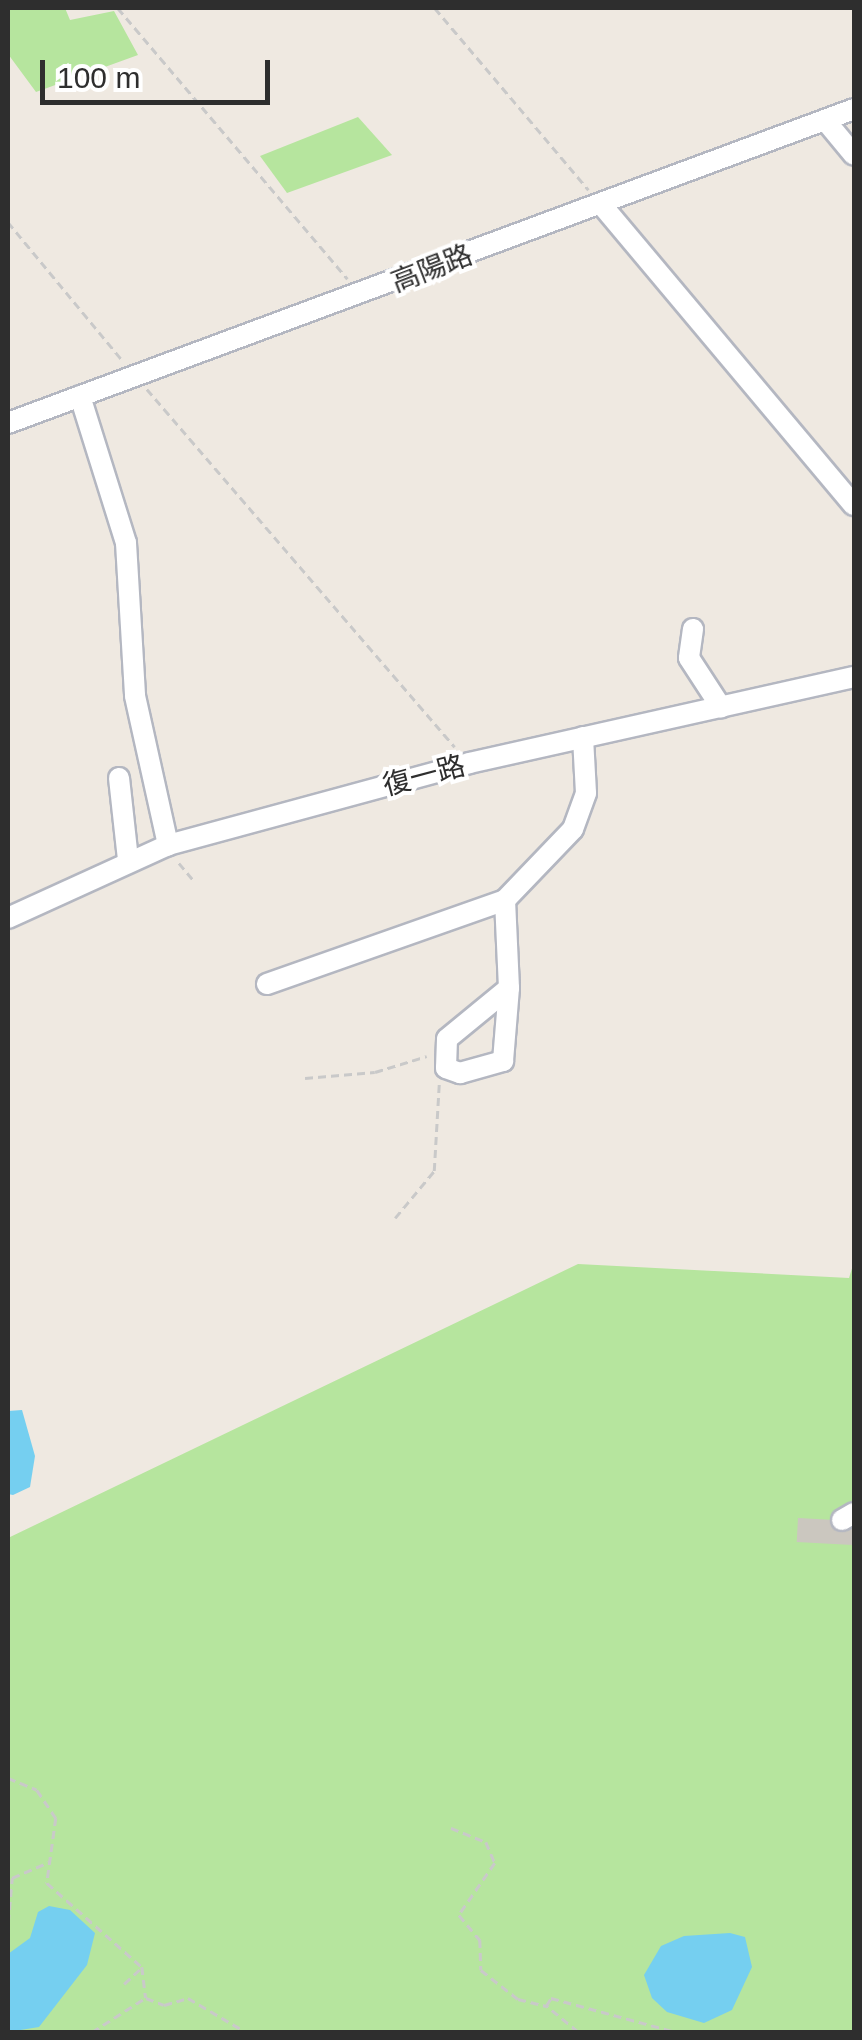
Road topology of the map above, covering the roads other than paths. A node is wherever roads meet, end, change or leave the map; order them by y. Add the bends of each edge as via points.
1 (854, 109) edge
2 (825, 120) junction
3 (854, 155) edge
4 (601, 204) junction
5 (80, 396) junction
6 (8, 423) edge
7 (854, 505) edge
8 (693, 629) dead end
9 (854, 677) edge
10 (721, 707) junction
11 (584, 738) junction
12 (120, 778) dead end
13 (168, 844) junction
14 (128, 860) junction
15 (505, 900) junction
16 (8, 918) edge
17 (267, 984) dead end
18 (509, 988) junction

1 - 2 street, 高陽路
2 - 3 street
2 - 4 street, 高陽路
4 - 5 street, 高陽路
4 - 7 street
5 - 6 street, 高陽路
5 - 13 street via 126,543 135,696
8 - 10 street via 689,658
9 - 10 street, 復一路
10 - 11 street, 復一路
11 - 13 street, 復一路
11 - 15 street via 586,793 573,829
12 - 14 street
13 - 14 street, 復一路
14 - 16 street, 復一路
15 - 17 street
15 - 18 street
18 - 18 street via 456,1030 442,1057 460,1072 503,1062

